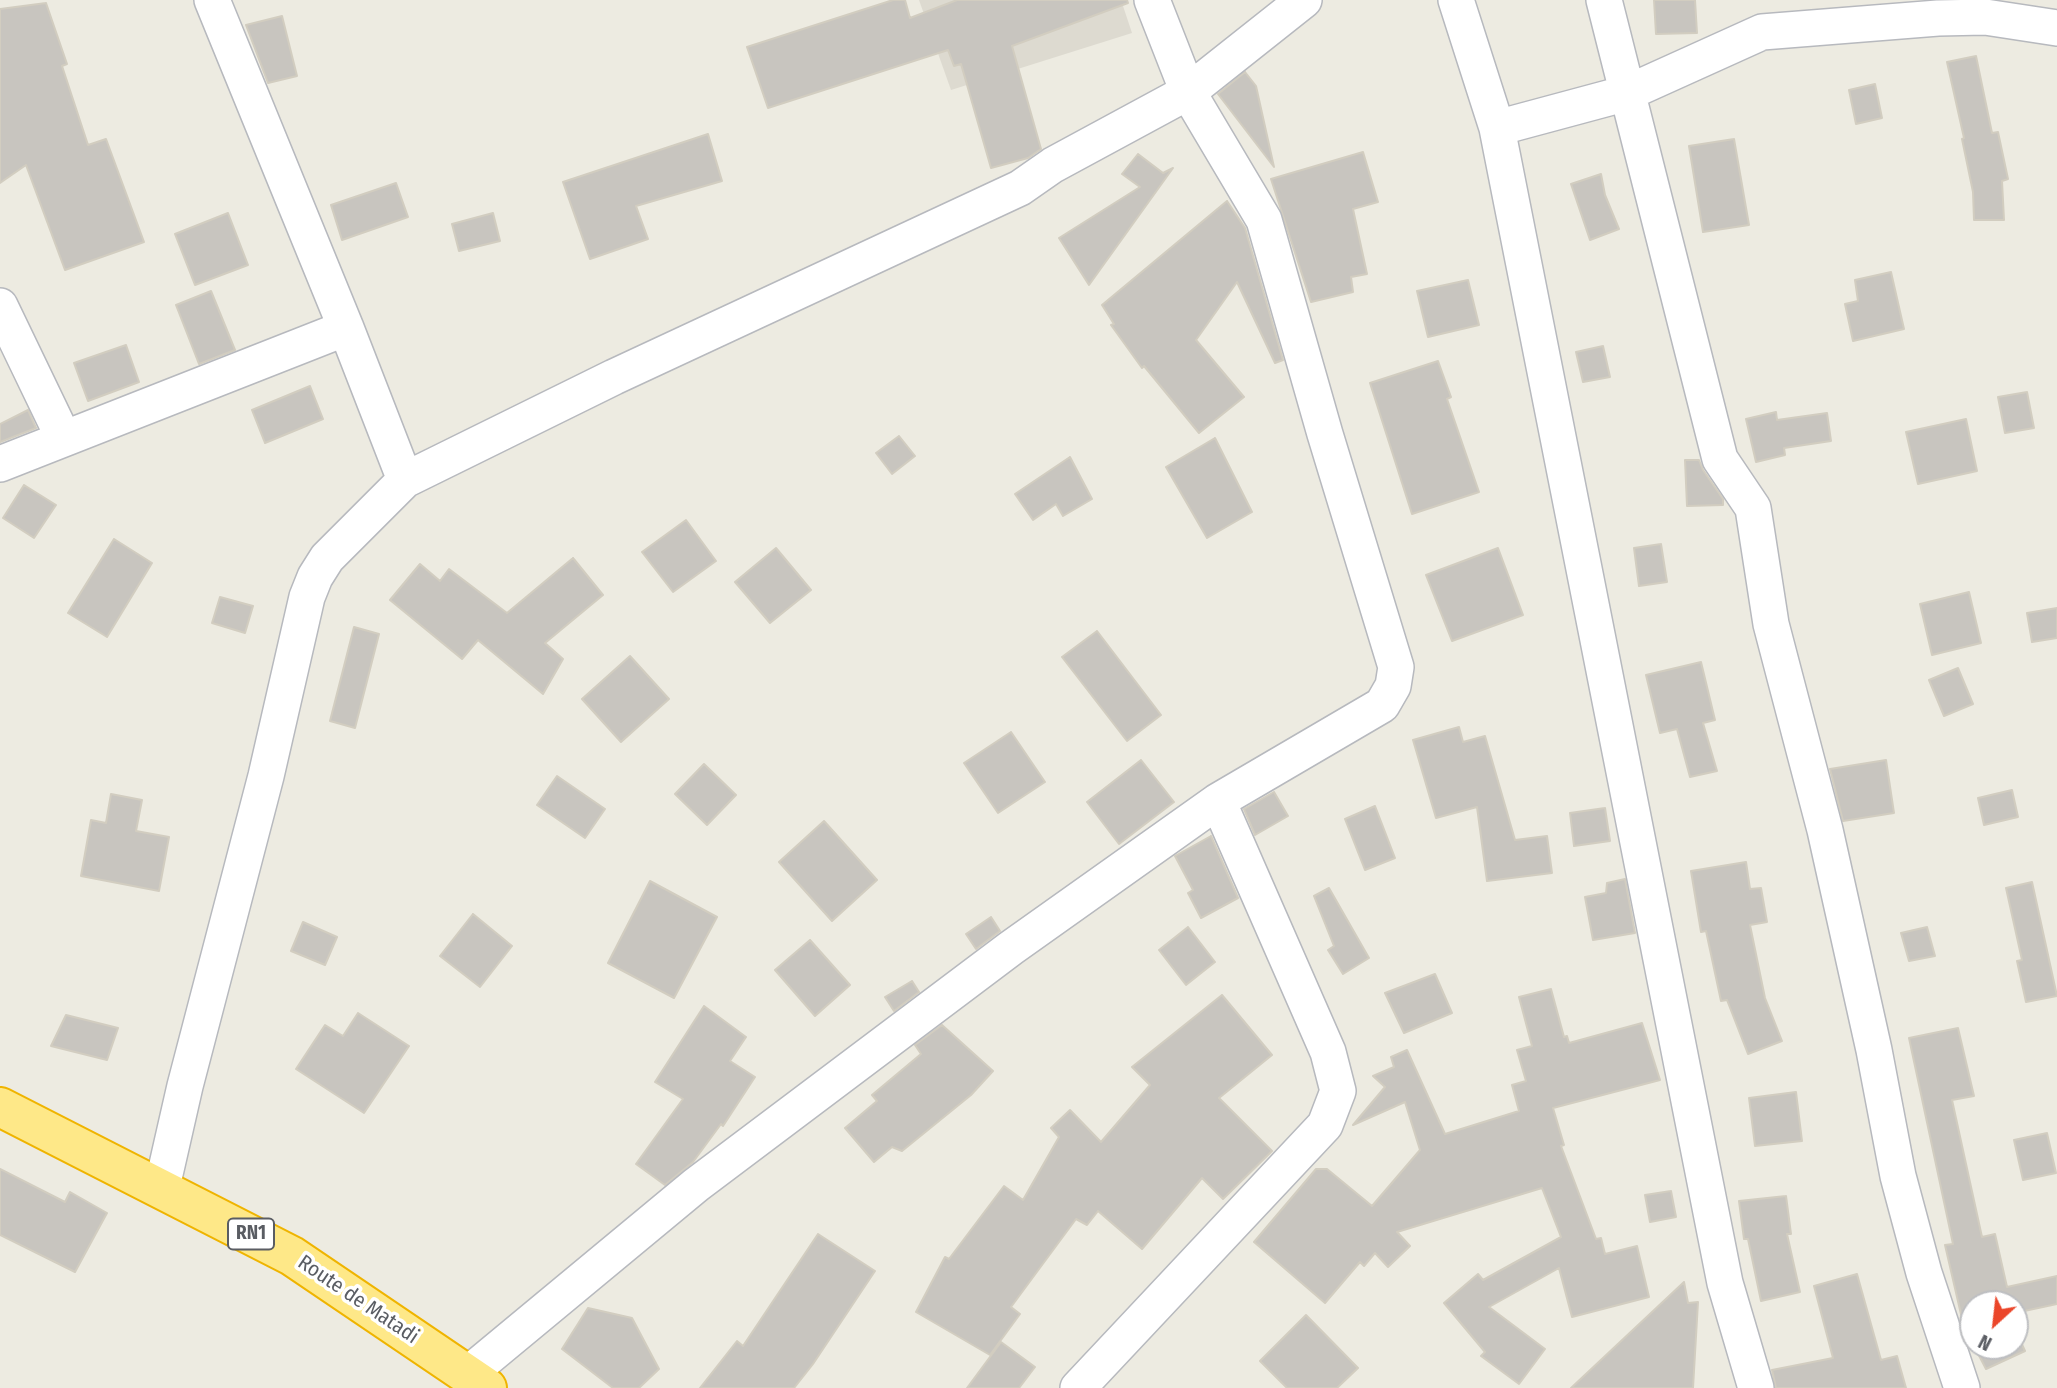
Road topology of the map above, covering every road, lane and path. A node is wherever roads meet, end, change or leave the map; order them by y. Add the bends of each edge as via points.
1 (212, 0) edge
2 (1152, 0) edge
3 (1304, 0) edge
4 (1456, 0) edge
5 (1604, 0) edge
6 (2015, 10) edge
7 (2057, 28) edge
8 (1188, 93) junction
9 (1627, 93) junction
10 (1497, 128) junction
11 (0, 306) edge
12 (346, 328) junction
13 (63, 437) junction
14 (0, 464) edge
15 (405, 480) junction
16 (1217, 801) junction
17 (0, 1107) edge
18 (162, 1187) junction
19 (477, 1381) edge
20 (1078, 1388) edge
21 (1756, 1388) edge
22 (1962, 1388) edge

1 - 12 street
2 - 8 street
3 - 8 street
4 - 10 street
5 - 9 street
6 - 7 street
6 - 9 street via 1985,17 1762,32
8 - 15 street via 1053,165 1020,188
8 - 16 street via 1264,220 1396,667 1393,686 1382,705
9 - 10 street
9 - 22 street via 1720,459 1754,508 1771,624 1825,830 1898,1176
10 - 21 street via 1725,1283
11 - 13 street
12 - 13 street
12 - 15 street
13 - 14 street
15 - 18 street via 327,558 307,597
16 - 19 street via 1011,948 696,1185
16 - 20 street via 1328,1052 1338,1091 1325,1125
17 - 18 highway, Route de Matadi / RN1
18 - 19 highway, Route de Matadi / RN1 via 292,1256

